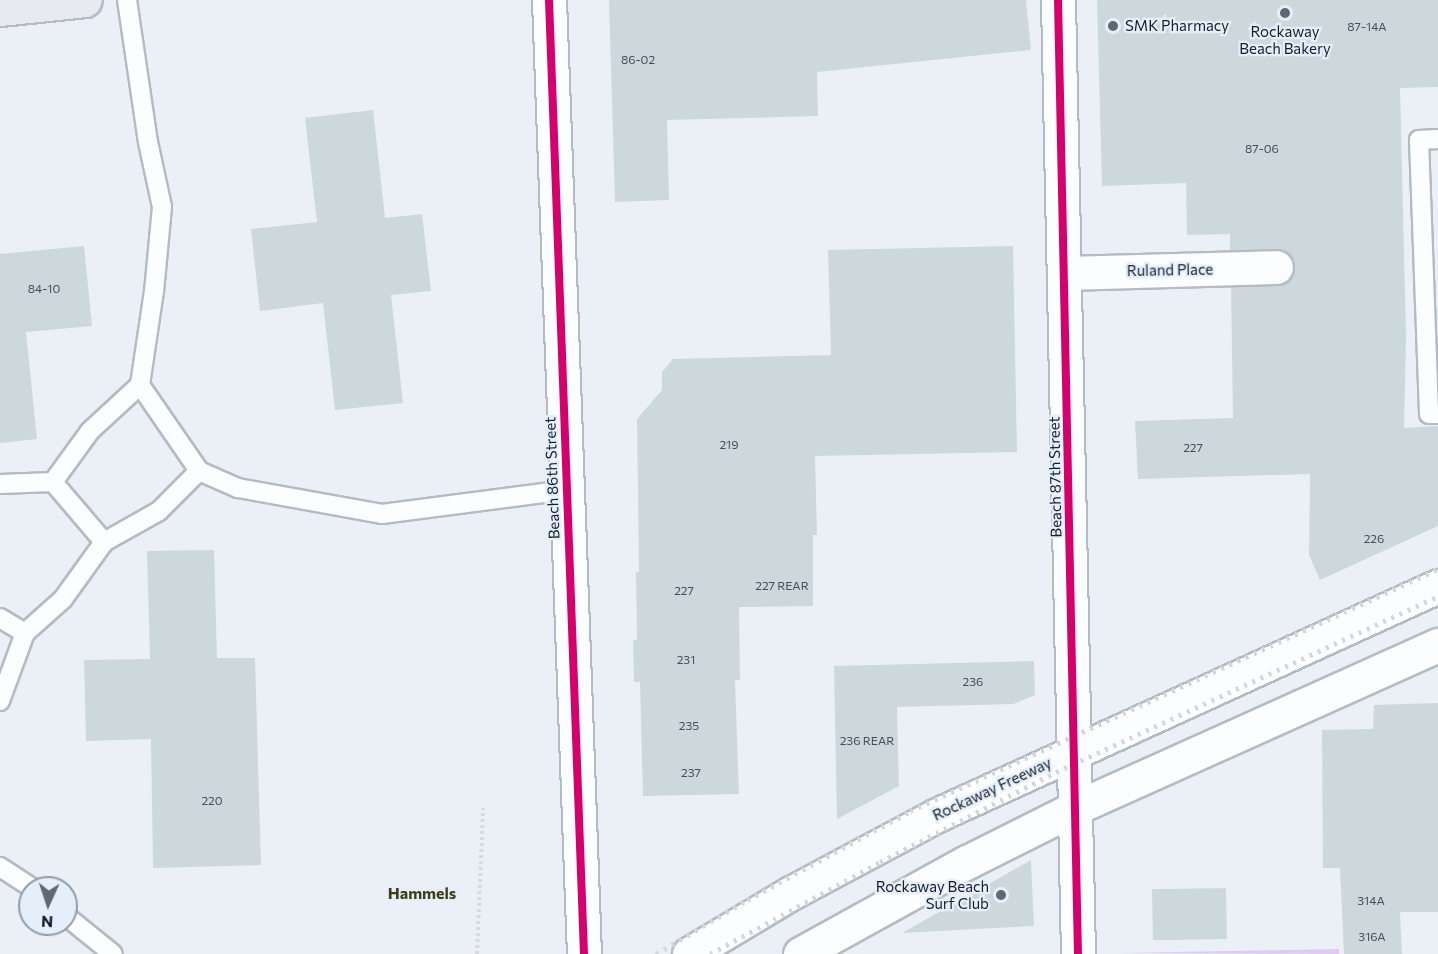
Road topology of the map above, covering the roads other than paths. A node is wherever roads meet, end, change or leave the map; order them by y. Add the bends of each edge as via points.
1 (85, 0) edge
2 (127, 0) edge
3 (549, 0) edge
4 (1058, 0) edge
5 (0, 9) edge
6 (1438, 139) edge
7 (1276, 267) dead end
8 (1064, 273) junction
9 (140, 385) junction
10 (1438, 414) edge
11 (200, 471) junction
12 (53, 482) junction
13 (0, 484) edge
14 (566, 490) junction
15 (104, 542) junction
16 (1438, 586) edge
17 (0, 618) edge
18 (25, 633) junction
19 (1438, 645) edge
20 (0, 701) edge
21 (1074, 750) junction
22 (1075, 808) junction
23 (0, 867) edge
24 (18, 879) edge
25 (78, 926) edge
26 (113, 954) edge
27 (584, 954) edge
28 (689, 954) edge
29 (800, 954) edge
30 (1078, 954) edge

1 - 5 main road
2 - 9 lane via 162,207
3 - 14 street, Beach 86th Street
4 - 8 street, Beach 87th Street
6 - 10 lane via 1419,140 1429,414
7 - 8 street, Ruland Place
8 - 21 street, Beach 87th Street
9 - 11 lane
9 - 12 lane via 90,431
11 - 14 lane via 238,488 382,514
11 - 15 lane via 159,511
12 - 13 lane
12 - 15 lane
14 - 27 street, Beach 86th Street
15 - 18 lane via 63,599
16 - 21 street, Rockaway Freeway
17 - 18 lane
18 - 20 lane
19 - 22 street
21 - 22 street, Beach 87th Street
21 - 28 street, Rockaway Freeway via 876,846
22 - 29 street
22 - 30 street, Beach 87th Street
23 - 24 lane
25 - 26 lane

